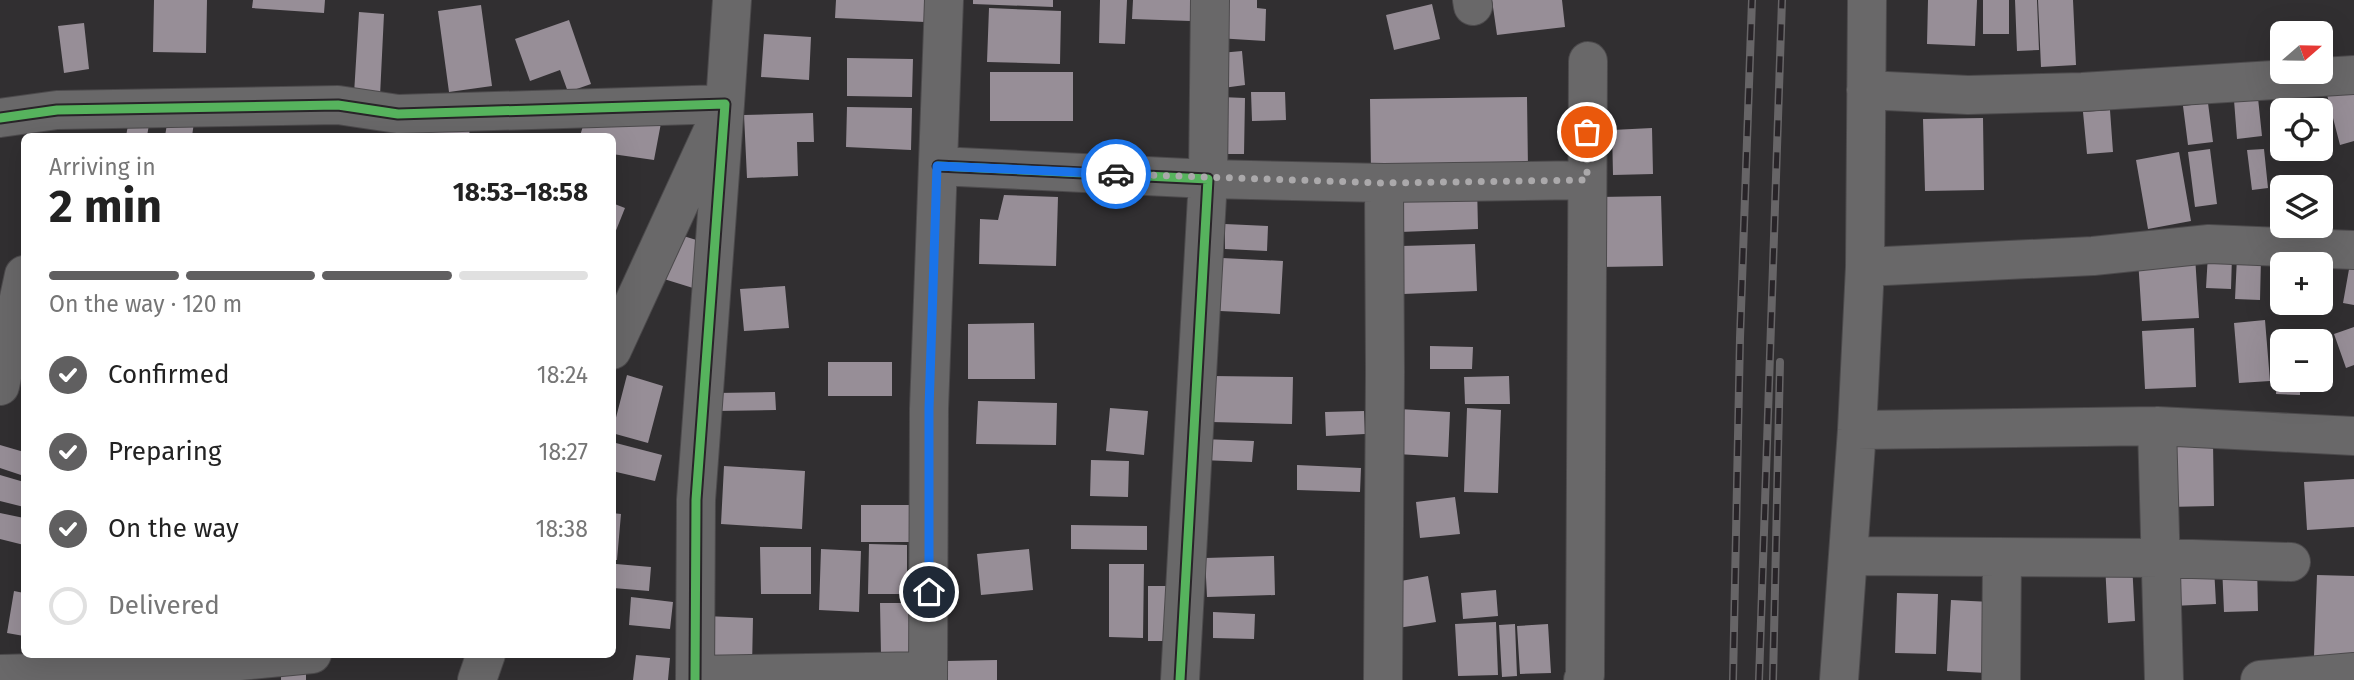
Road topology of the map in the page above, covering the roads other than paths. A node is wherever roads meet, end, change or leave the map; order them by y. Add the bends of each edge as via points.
1 (733, 0) edge
2 (944, 0) edge
3 (1210, 0) edge
4 (1867, 0) edge
5 (1588, 61) dead end
6 (2354, 75) edge
7 (1866, 90) junction
8 (725, 104) junction
9 (0, 118) edge
10 (54, 123) edge
11 (393, 125) edge
12 (937, 166) junction
13 (1208, 179) junction
14 (1587, 180) junction
15 (1384, 183) junction
16 (2354, 250) edge
17 (1865, 267) junction
18 (21, 289) edge
19 (616, 341) edge
20 (0, 386) edge
21 (2157, 426) junction
22 (1857, 430) junction
23 (2354, 436) edge
24 (1848, 556) junction
25 (2002, 558) junction
26 (2161, 558) junction
27 (2291, 562) dead end
28 (232, 658) edge
29 (485, 658) edge
30 (151, 662) edge
31 (2354, 672) edge
32 (0, 674) edge
33 (928, 675) edge
34 (695, 677) edge
35 (478, 680) edge
36 (1180, 680) edge
37 (1383, 680) edge
38 (1583, 680) edge
39 (1839, 680) edge
40 (2001, 680) edge
41 (2164, 680) edge
42 (2260, 680) edge

1 - 8 street
2 - 12 street
3 - 13 street
4 - 7 street
5 - 14 street
6 - 7 street via 2082,92
7 - 17 street
8 - 11 street
8 - 19 street
8 - 34 street via 696,500
9 - 10 street
10 - 11 street via 338,104
12 - 13 street
12 - 33 street via 929,409
13 - 15 street
13 - 36 street
14 - 15 street
14 - 38 street
15 - 37 street
16 - 17 street via 2209,244 2093,256
17 - 22 street
18 - 20 street
21 - 22 street
21 - 23 street
21 - 26 street
22 - 24 street
24 - 25 street
24 - 39 street
25 - 26 street
25 - 40 street
26 - 27 street
26 - 41 street
28 - 30 street
29 - 35 street
30 - 32 street
31 - 42 street
33 - 34 street

